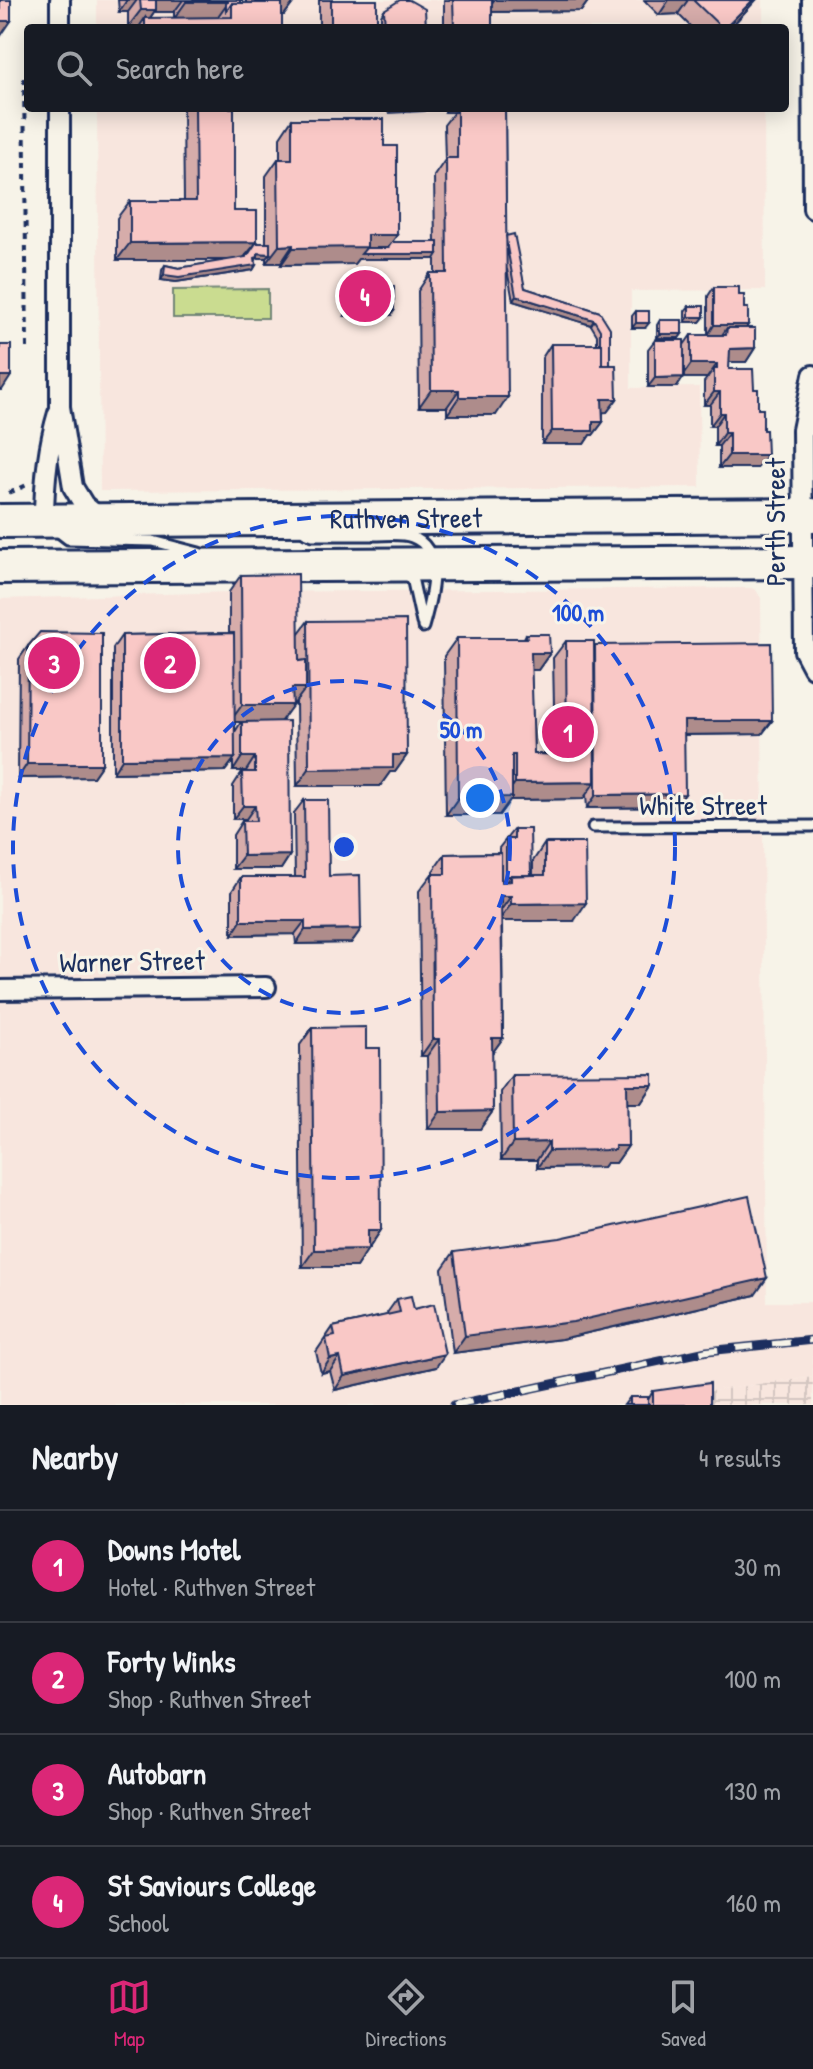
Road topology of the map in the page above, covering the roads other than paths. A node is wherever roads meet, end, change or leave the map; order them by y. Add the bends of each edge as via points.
1 (60, 0) edge
2 (812, 0) edge
3 (60, 24) edge
4 (60, 112) edge
5 (813, 209) edge
6 (813, 375) edge
7 (60, 407) junction
8 (808, 515) edge
9 (103, 520) junction
10 (264, 520) junction
11 (0, 521) edge
12 (44, 521) junction
13 (808, 562) edge
14 (393, 563) junction
15 (433, 563) junction
16 (245, 565) junction
17 (0, 567) edge
18 (813, 668) edge
19 (813, 826) edge
20 (593, 827) dead end
21 (266, 987) dead end
22 (0, 990) edge

1 - 3 street
2 - 5 street
4 - 7 street
6 - 8 street, Perth Street via 802,430
7 - 9 street via 73,487
7 - 12 street via 45,470
8 - 10 highway, Ruthven Street
8 - 13 street, Perth Street
9 - 10 highway, Ruthven Street
9 - 12 highway, Ruthven Street
10 - 15 lane via 313,535 411,537 426,546
11 - 12 highway, Ruthven Street
12 - 16 lane via 68,539 153,541
13 - 15 highway, Ruthven Street
13 - 18 street, Perth Street via 804,651
14 - 15 highway, Ruthven Street
14 - 15 lane via 413,582 423,627
14 - 16 highway, Ruthven Street
16 - 17 highway, Ruthven Street
19 - 20 lane, White Street
21 - 22 street, Warner Street

